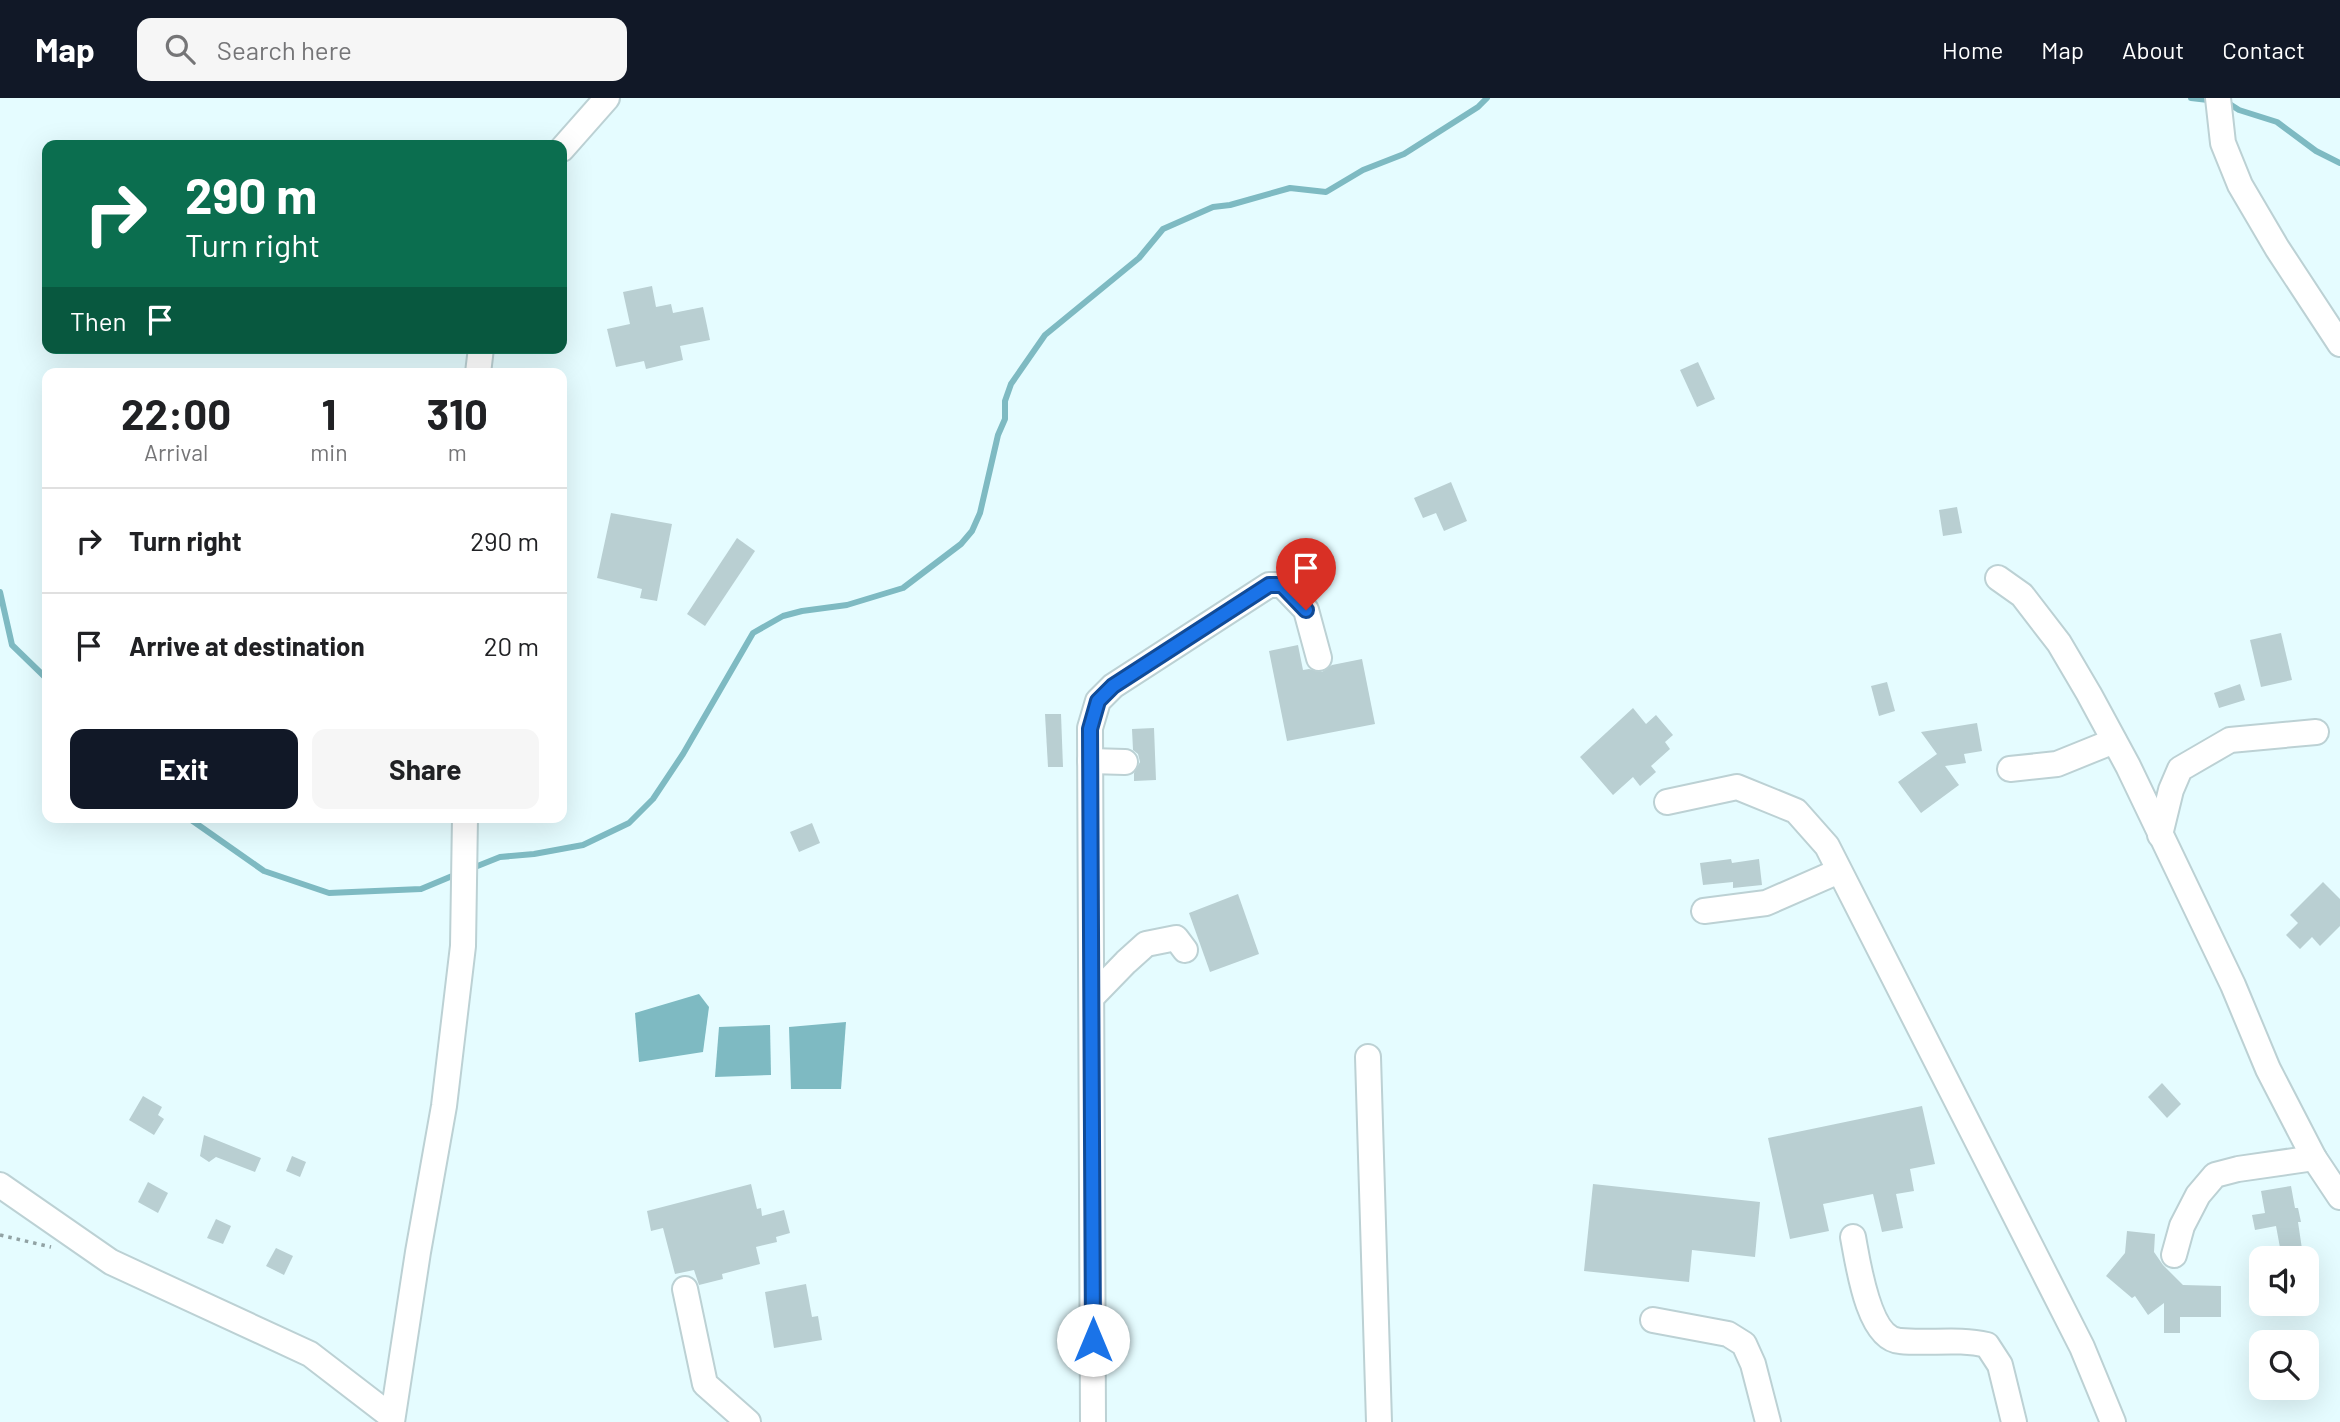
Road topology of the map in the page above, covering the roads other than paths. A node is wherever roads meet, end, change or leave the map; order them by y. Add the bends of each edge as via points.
1 (607, 98) edge
2 (2218, 98) edge
3 (567, 143) edge
4 (2340, 344) edge
5 (1998, 578) dead end
6 (1319, 658) dead end
7 (2316, 732) dead end
8 (2114, 741) junction
9 (1090, 761) junction
10 (1125, 762) dead end
11 (2010, 769) dead end
12 (1667, 802) dead end
13 (465, 823) edge
14 (2160, 835) junction
15 (1839, 871) junction
16 (1704, 911) dead end
17 (1185, 950) dead end
18 (1092, 998) junction
19 (1368, 1057) dead end
20 (2314, 1158) junction
21 (0, 1185) edge
22 (2340, 1197) edge
23 (1853, 1237) dead end
24 (2174, 1255) dead end
25 (685, 1289) dead end
26 (1653, 1320) dead end
27 (392, 1419) edge
28 (748, 1422) edge
29 (1093, 1422) edge
30 (1379, 1422) edge
31 (1768, 1422) edge
32 (2014, 1422) edge
33 (2113, 1422) edge

1 - 3 street
2 - 4 street via 2223,143 2240,185
5 - 8 street via 2022,595 2059,643
6 - 9 street via 1306,610 1282,585 1269,585 1113,686 1098,701 1090,729
7 - 14 street via 2230,740 2180,769
8 - 11 street via 2057,764
8 - 14 street
9 - 10 street
9 - 18 street
12 - 15 street via 1737,787 1796,811 1827,846
13 - 27 street via 463,946 444,1106
14 - 20 street
15 - 16 street via 1766,903
15 - 33 street via 2082,1347
17 - 18 street via 1176,938 1146,944
18 - 29 street
19 - 30 street
20 - 22 street
20 - 24 street via 2215,1175 2182,1226
21 - 27 street via 111,1262 310,1354
23 - 32 street via 1864,1292 1879,1330 1896,1341 1987,1345 2000,1365
25 - 28 street via 705,1384
26 - 31 street via 1728,1334 1744,1344

